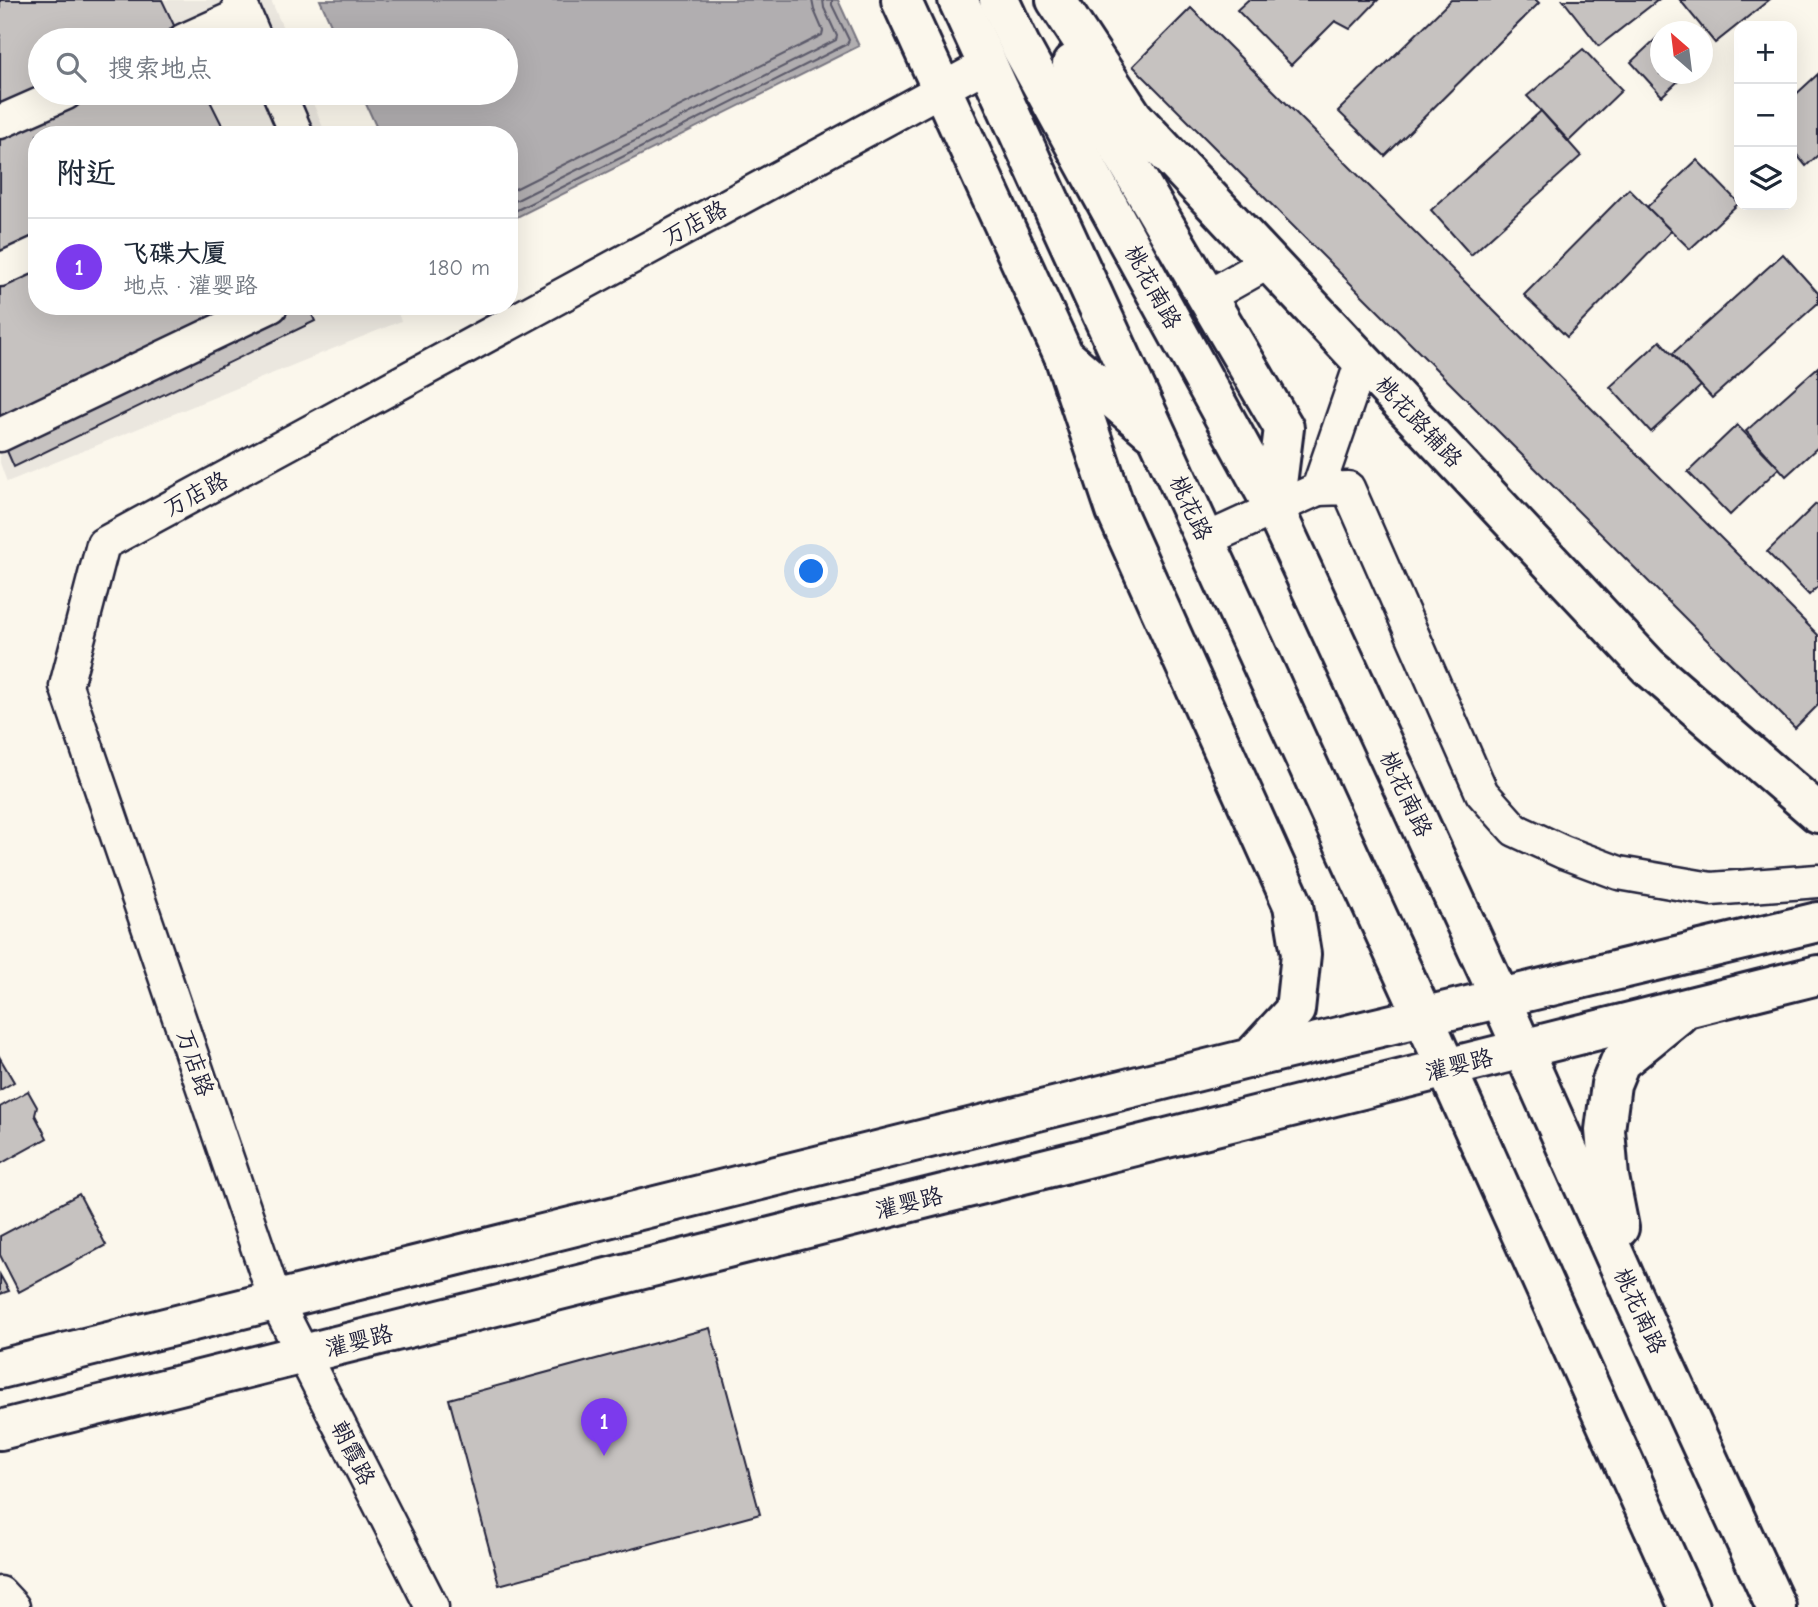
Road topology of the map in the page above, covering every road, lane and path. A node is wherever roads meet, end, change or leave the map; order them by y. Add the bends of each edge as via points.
1 (901, 0) edge
2 (958, 0) edge
3 (999, 0) edge
4 (1038, 0) edge
5 (1056, 0) edge
6 (246, 18) edge
7 (218, 28) edge
8 (988, 64) junction
9 (942, 89) junction
10 (39, 105) edge
11 (284, 105) edge
12 (0, 122) edge
13 (292, 126) edge
14 (28, 257) edge
15 (1269, 262) junction
16 (0, 270) edge
17 (1207, 297) junction
18 (252, 315) edge
19 (1064, 356) junction
20 (1362, 361) junction
21 (0, 436) edge
22 (1159, 438) junction
23 (1318, 489) junction
24 (1274, 508) junction
25 (1205, 540) junction
26 (1818, 813) edge
27 (1818, 881) edge
28 (1818, 922) edge
29 (1818, 975) edge
30 (1500, 998) junction
31 (1686, 1008) junction
32 (1423, 1016) junction
33 (1523, 1049) junction
34 (1251, 1058) junction
35 (1447, 1068) junction
36 (1630, 1292) junction
37 (275, 1299) junction
38 (303, 1355) junction
39 (0, 1368) edge
40 (0, 1430) edge
41 (0, 1593) edge
42 (13, 1607) edge
43 (432, 1607) edge
44 (1689, 1607) edge
45 (1776, 1607) edge

1 - 9 main road
2 - 8 main road, 桃花路
3 - 24 main road, 桃花南路
4 - 17 main road
5 - 15 main road, 桃花路辅路 via 1133,117
6 - 7 street
8 - 9 street, 万店路
8 - 22 main road, 桃花路
9 - 19 main road
9 - 37 street, 万店路 via 103,544 66,685
10 - 12 street
11 - 13 street
14 - 16 street
15 - 17 street
15 - 20 main road, 桃花路辅路
17 - 24 main road via 1284,428
18 - 21 street
19 - 22 main road
19 - 34 main road via 1116,511 1293,905 1301,954 1295,1010
20 - 23 street
20 - 26 main road, 桃花路辅路 via 1648,666
22 - 25 main road, 桃花路
23 - 24 street
23 - 27 street via 1348,488 1482,793 1515,830 1619,873 1711,889
24 - 25 street
24 - 30 main road, 桃花南路
25 - 32 main road, 桃花路
28 - 30 main road
29 - 31 main road, 灌婴路
30 - 32 main road
30 - 33 main road, 桃花南路
31 - 33 main road, 灌婴路
31 - 36 main road via 1620,1062 1611,1084 1605,1130 1609,1177
32 - 34 main road
32 - 35 main road
33 - 35 main road, 灌婴路
33 - 36 main road, 桃花南路
34 - 37 main road
35 - 38 main road, 灌婴路
35 - 44 main road
36 - 45 main road, 桃花南路
37 - 38 street, 朝霞路
37 - 39 main road
38 - 40 main road, 灌婴路
38 - 43 street, 朝霞路
41 - 42 street

